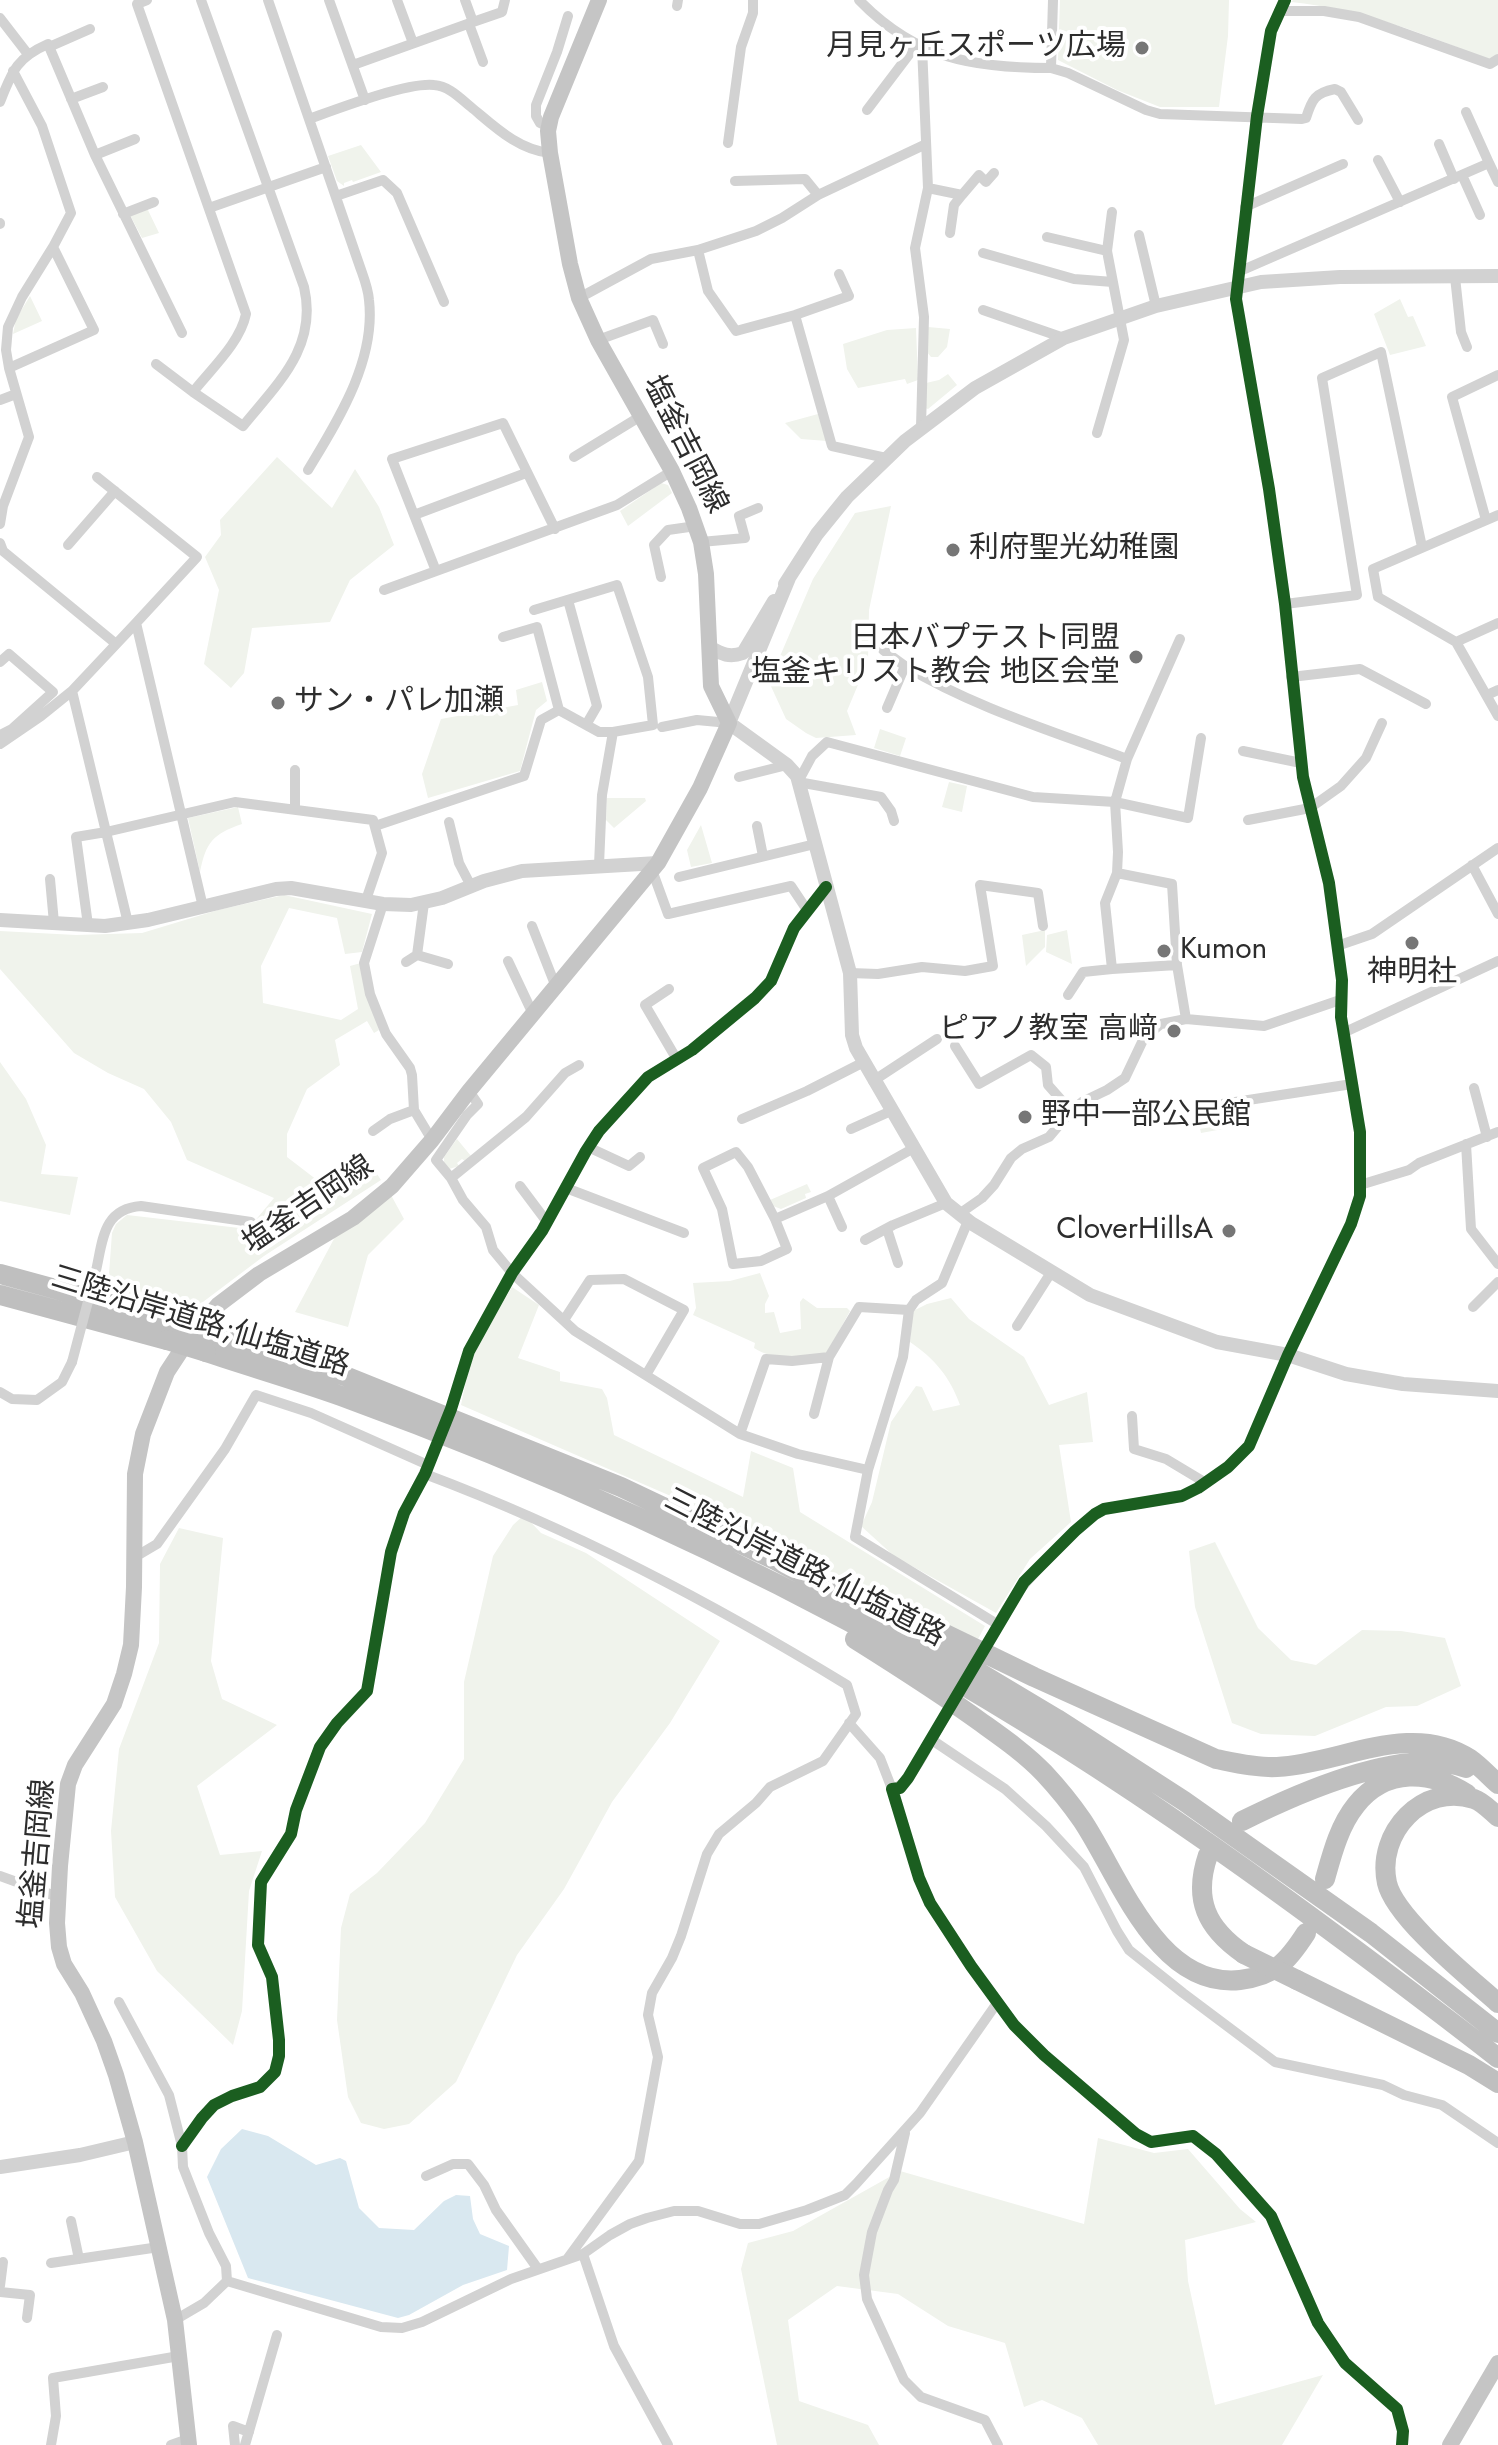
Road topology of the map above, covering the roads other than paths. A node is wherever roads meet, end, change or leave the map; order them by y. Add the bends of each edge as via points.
1 (201, 0) edge
2 (268, 0) edge
3 (329, 0) edge
4 (397, 0) edge
5 (465, 0) edge
6 (505, 0) edge
7 (599, 0) edge
8 (753, 0) edge
9 (859, 0) edge
10 (1053, 0) edge
11 (1285, 0) edge
12 (139, 1) edge
13 (1279, 11) junction
14 (568, 16) dead end
15 (0, 18) edge
16 (471, 23) junction
17 (90, 29) dead end
18 (413, 43) junction
19 (920, 45) junction
20 (49, 47) junction
21 (27, 53) junction
22 (1498, 59) edge
23 (483, 62) dead end
24 (353, 65) junction
25 (1051, 68) junction
26 (13, 71) junction
27 (103, 87) dead end
28 (71, 99) junction
29 (365, 100) junction
30 (0, 102) edge
31 (867, 110) dead end
32 (1466, 112) dead end
33 (1257, 116) junction
34 (309, 119) junction
35 (1358, 120) dead end
36 (549, 127) junction
37 (135, 139) dead end
38 (728, 143) dead end
39 (1439, 144) dead end
40 (924, 145) junction
41 (550, 153) junction
42 (95, 155) junction
43 (1378, 160) dead end
44 (1489, 163) junction
45 (1343, 164) dead end
46 (326, 167) junction
47 (994, 173) dead end
48 (1458, 177) junction
49 (735, 181) dead end
50 (1498, 182) edge
51 (268, 188) junction
52 (928, 188) junction
53 (818, 195) junction
54 (962, 195) junction
55 (336, 196) junction
56 (154, 202) dead end
57 (1400, 202) junction
58 (1245, 207) junction
59 (209, 208) junction
60 (1112, 212) dead end
61 (123, 214) junction
62 (1480, 215) dead end
63 (950, 233) dead end
64 (1139, 235) dead end
65 (1047, 237) dead end
66 (53, 247) junction
67 (698, 250) junction
68 (1107, 251) junction
69 (983, 253) dead end
70 (839, 274) dead end
71 (1498, 276) edge
72 (1455, 277) junction
73 (1237, 280) junction
74 (1113, 282) junction
75 (579, 298) junction
76 (444, 302) dead end
77 (1156, 306) junction
78 (983, 310) dead end
79 (795, 315) junction
80 (1120, 317) junction
81 (182, 333) dead end
82 (1064, 338) junction
83 (598, 340) junction
84 (663, 344) dead end
85 (1467, 347) dead end
86 (156, 364) dead end
87 (9, 368) junction
88 (1498, 375) edge
89 (193, 392) junction
90 (16, 394) junction
91 (0, 400) edge
92 (641, 416) junction
93 (921, 427) junction
94 (1097, 433) dead end
95 (574, 457) dead end
96 (886, 458) junction
97 (308, 470) dead end
98 (672, 471) junction
99 (526, 473) junction
100 (97, 477) dead end
101 (115, 491) junction
102 (758, 508) dead end
103 (414, 515) junction
104 (1498, 515) edge
105 (1486, 520) junction
106 (0, 524) edge
107 (555, 529) junction
108 (698, 534) junction
109 (0, 543) edge
110 (68, 545) dead end
111 (1422, 547) junction
112 (436, 571) junction
113 (661, 577) dead end
114 (789, 578) junction
115 (384, 590) dead end
116 (568, 600) junction
117 (1285, 604) junction
118 (534, 610) dead end
119 (136, 623) junction
120 (1498, 623) edge
121 (503, 637) dead end
122 (1180, 639) dead end
123 (1456, 642) junction
124 (115, 643) junction
125 (709, 647) junction
126 (883, 650) dead end
127 (0, 662) edge
128 (905, 666) junction
129 (1291, 677) junction
130 (1498, 690) edge
131 (72, 691) junction
132 (1487, 695) junction
133 (1426, 704) dead end
134 (887, 708) dead end
135 (559, 710) junction
136 (1498, 716) edge
137 (729, 723) junction
138 (1382, 723) dead end
139 (586, 725) junction
140 (662, 727) dead end
141 (613, 732) junction
142 (0, 735) edge
143 (1201, 738) dead end
144 (0, 744) edge
145 (1243, 751) dead end
146 (1127, 759) junction
147 (1301, 763) junction
148 (787, 765) junction
149 (295, 770) dead end
150 (739, 777) dead end
151 (798, 782) junction
152 (1115, 802) junction
153 (1310, 808) junction
154 (295, 810) junction
155 (181, 814) junction
156 (1248, 820) dead end
157 (894, 821) dead end
158 (449, 822) dead end
159 (375, 826) junction
160 (757, 826) dead end
161 (106, 832) junction
162 (815, 844) junction
163 (1498, 848) edge
164 (763, 856) junction
165 (599, 865) junction
166 (1472, 865) junction
167 (655, 867) junction
168 (1117, 873) junction
169 (679, 877) dead end
170 (50, 879) dead end
171 (471, 886) junction
172 (826, 887) junction
173 (366, 900) junction
174 (424, 903) junction
175 (383, 904) junction
176 (203, 907) junction
177 (807, 910) junction
178 (1498, 914) edge
179 (0, 920) edge
180 (54, 923) junction
181 (128, 923) junction
182 (88, 925) junction
183 (532, 926) dead end
184 (1043, 926) dead end
185 (1337, 946) junction
186 (417, 955) junction
187 (508, 961) dead end
188 (1498, 961) edge
189 (406, 962) dead end
190 (448, 964) dead end
191 (1177, 965) junction
192 (1112, 969) junction
193 (850, 973) junction
194 (557, 988) junction
195 (669, 989) dead end
196 (1068, 995) dead end
197 (1340, 1000) junction
198 (533, 1014) junction
199 (1186, 1019) junction
200 (1343, 1033) junction
201 (937, 1039) dead end
202 (955, 1046) dead end
203 (676, 1058) junction
204 (862, 1063) junction
205 (579, 1065) dead end
206 (873, 1081) junction
207 (1352, 1084) junction
208 (1474, 1088) dead end
209 (469, 1091) junction
210 (1203, 1107) dead end
211 (414, 1110) junction
212 (891, 1111) junction
213 (1071, 1111) junction
214 (742, 1119) dead end
215 (851, 1129) dead end
216 (373, 1131) dead end
217 (1492, 1134) edge
218 (432, 1140) junction
219 (1466, 1144) junction
220 (588, 1147) junction
221 (914, 1148) junction
222 (640, 1157) dead end
223 (451, 1178) junction
224 (1360, 1185) junction
225 (520, 1186) dead end
226 (566, 1188) junction
227 (828, 1196) junction
228 (946, 1203) junction
229 (963, 1218) junction
230 (775, 1219) junction
231 (251, 1222) dead end
232 (547, 1222) junction
233 (842, 1227) dead end
234 (887, 1229) junction
235 (684, 1233) dead end
236 (865, 1240) dead end
237 (898, 1263) dead end
238 (1498, 1264) edge
239 (1052, 1271) junction
240 (512, 1273) junction
241 (0, 1274) edge
242 (1498, 1282) edge
243 (0, 1295) edge
244 (1473, 1307) dead end
245 (909, 1310) junction
246 (564, 1320) junction
247 (1017, 1326) dead end
248 (172, 1331) junction
249 (1288, 1355) junction
250 (829, 1357) junction
251 (646, 1375) junction
252 (1498, 1391) edge
253 (0, 1392) edge
254 (814, 1414) dead end
255 (1132, 1416) dead end
256 (740, 1434) junction
257 (428, 1466) junction
258 (868, 1470) junction
259 (1206, 1483) junction
260 (683, 1527) junction
261 (135, 1557) junction
262 (996, 1628) junction
263 (849, 1723) junction
264 (934, 1736) junction
265 (1496, 1782) edge
266 (892, 1789) junction
267 (1478, 1800) junction
268 (1498, 1817) edge
269 (1242, 1821) dead end
270 (1208, 1855) dead end
271 (0, 1876) edge
272 (1325, 1879) dead end
273 (58, 1897) junction
274 (1306, 1933) dead end
275 (119, 2002) dead end
276 (997, 2003) junction
277 (1498, 2003) edge
278 (1498, 2033) edge
279 (1498, 2058) edge
280 (1498, 2083) edge
281 (906, 2128) junction
282 (135, 2142) junction
283 (1498, 2143) edge
284 (182, 2146) junction
285 (0, 2167) edge
286 (426, 2176) dead end
287 (71, 2221) dead end
288 (159, 2247) junction
289 (583, 2254) junction
290 (568, 2258) junction
291 (79, 2259) junction
292 (3, 2262) dead end
293 (51, 2263) dead end
294 (538, 2269) junction
295 (227, 2281) junction
296 (0, 2286) edge
297 (0, 2292) edge
298 (27, 2318) dead end
299 (175, 2320) junction
300 (277, 2335) dead end
301 (179, 2356) junction
302 (1498, 2363) edge
303 (249, 2432) junction
304 (188, 2442) edge
305 (51, 2445) edge
306 (171, 2445) edge
307 (235, 2445) edge
308 (245, 2445) edge
309 (668, 2445) edge
310 (998, 2445) edge
311 (1402, 2445) edge
312 (1450, 2445) edge

1 - 51 street
2 - 34 street
3 - 24 street
4 - 18 street
5 - 16 street
6 - 16 street via 502,12
7 - 36 main road, 塩釜吉岡線
8 - 38 street
9 - 19 street via 887,27
10 - 25 street
11 - 13 street
12 - 59 street
13 - 22 street via 1359,17 1490,64
13 - 33 street
14 - 36 street via 536,105 540,123
15 - 21 street
16 - 18 street
16 - 23 street
17 - 20 street
18 - 24 street
19 - 25 street via 962,62
19 - 31 street
19 - 40 street
20 - 21 street
20 - 28 street
21 - 26 street
24 - 29 street
25 - 33 street via 1160,114
26 - 30 street
26 - 66 street via 42,126 71,213
27 - 28 street
28 - 42 street
29 - 34 street
29 - 41 street via 418,86 445,87 526,148
32 - 44 street
33 - 35 street via 1306,118 1312,100 1335,89
33 - 58 street
34 - 46 street
36 - 41 main road, 塩釜吉岡線
37 - 42 street
39 - 48 street
40 - 52 street
40 - 53 street
41 - 75 main road, 塩釜吉岡線
42 - 61 street
43 - 57 street
44 - 48 street
44 - 50 street
45 - 58 street
46 - 51 street
46 - 55 street
47 - 54 street via 986,182 979,175
48 - 57 street
48 - 62 street
49 - 53 street via 805,179
51 - 59 street
51 - 89 street via 308,304 300,349 243,426
52 - 54 street
52 - 93 street via 915,248 924,317
53 - 67 street via 756,231
54 - 63 street via 954,205
55 - 76 street via 383,180 397,193
55 - 97 street via 367,289 368,336 358,375
56 - 61 street
57 - 73 street
58 - 73 street
59 - 89 street via 246,314 234,341
60 - 68 street
61 - 81 street
64 - 77 street
65 - 68 street
66 - 87 street via 8,327
66 - 87 street via 94,330
67 - 75 street via 651,259
67 - 79 street via 708,291 736,331
68 - 74 street
69 - 74 street via 1074,279
70 - 79 street via 849,296
71 - 72 street
72 - 73 street
72 - 85 street
73 - 77 street
73 - 117 street
74 - 80 street
75 - 83 main road, 塩釜吉岡線
77 - 80 street
78 - 82 street
79 - 96 street via 832,446
80 - 82 street
80 - 94 street via 1124,340
82 - 93 street via 975,388
83 - 84 street via 653,320
83 - 92 main road, 塩釜吉岡線
86 - 89 street
87 - 90 street
88 - 105 street via 1452,397
90 - 91 street
90 - 106 street via 29,437
92 - 95 street
92 - 98 main road, 塩釜吉岡線
93 - 96 street
96 - 114 street via 847,497
98 - 107 street via 617,505
98 - 108 main road, 塩釜吉岡線
99 - 103 street
99 - 103 street via 503,423 392,459
99 - 107 street
100 - 101 street
101 - 110 street
101 - 119 street via 197,557
102 - 108 street via 739,516 745,538
103 - 112 street
104 - 105 street
105 - 111 street
107 - 112 street
108 - 113 street via 668,530 654,545
108 - 125 main road, 塩釜吉岡線 via 706,574
109 - 124 street via 3,551
111 - 117 street via 1381,352 1322,378 1357,595
111 - 123 street via 1373,569 1378,597
112 - 115 street
114 - 125 street via 743,653 725,655
114 - 137 street
116 - 118 street
116 - 139 street via 597,706
116 - 141 street via 617,585 648,677 653,725
117 - 129 street
119 - 124 street
119 - 155 street
120 - 123 street
121 - 135 street via 537,627
122 - 146 street
123 - 132 street
124 - 131 street
125 - 137 main road, 塩釜吉岡線 via 711,686
126 - 128 street
127 - 142 street via 9,654 53,692
128 - 134 street
128 - 146 street via 938,686
129 - 133 street via 1360,669
129 - 147 street
130 - 132 street
131 - 144 street
131 - 161 street
132 - 136 street
135 - 139 street
135 - 159 street via 541,720 524,776
137 - 140 street via 697,720
137 - 148 street
137 - 167 main road, 塩釜吉岡線
138 - 153 street via 1366,758 1341,786
139 - 141 street
141 - 165 street via 602,795
143 - 152 street via 1188,818
145 - 147 street
146 - 152 street
147 - 153 street
148 - 150 street
148 - 151 street
149 - 154 street
151 - 152 street via 827,742 1033,797
151 - 157 street via 881,797
151 - 162 street
152 - 168 street
153 - 156 street
153 - 185 street via 1329,883
154 - 155 street via 235,802
154 - 159 street via 373,820
155 - 161 street
155 - 176 street
158 - 171 street
159 - 173 street via 382,853
160 - 164 street
161 - 181 street
161 - 182 street via 76,837
162 - 164 street
162 - 172 street
163 - 166 street
164 - 169 street
165 - 167 street
165 - 171 street via 522,871
166 - 178 street
166 - 185 street via 1372,934
167 - 177 street via 668,914 791,886
167 - 194 main road, 塩釜吉岡線
168 - 191 street via 1172,884
168 - 192 street via 1105,903
170 - 180 street
171 - 174 street
172 - 177 street
172 - 193 street
173 - 175 street
173 - 176 street via 291,888
174 - 175 street
174 - 186 street
175 - 211 street via 364,963 377,1016 412,1075
176 - 181 street
177 - 203 street via 771,981
179 - 180 street
180 - 182 street
181 - 182 street
183 - 194 street
184 - 193 street via 1038,893 980,885 993,966
185 - 197 street
186 - 189 street
186 - 190 street
187 - 198 street
188 - 200 street
191 - 192 street
191 - 199 street
192 - 196 street via 1083,972
193 - 204 street via 852,1035
194 - 198 main road, 塩釜吉岡線
195 - 203 street via 645,1005
197 - 199 street via 1264,1026
197 - 200 street
198 - 209 main road, 塩釜吉岡線
199 - 213 street via 1161,1024 1144,1038 1125,1078
200 - 207 street
201 - 206 street
202 - 213 street via 979,1084 1031,1055 1046,1067 1048,1085
203 - 220 street via 648,1077
204 - 206 street
204 - 214 street
205 - 223 street
206 - 212 street
207 - 210 street
207 - 224 street via 1360,1132
208 - 217 street
209 - 218 main road, 塩釜吉岡線
209 - 223 street via 478,1104 436,1160
211 - 216 street
211 - 218 street
212 - 215 street
212 - 221 street
213 - 229 street via 1049,1137 1011,1158
217 - 219 street
218 - 261 main road, 塩釜吉岡線 via 383,1194 259,1274 218,1305 188,1340 167,1372 143,1434 135,1474
219 - 224 street
219 - 238 street via 1471,1229
220 - 222 street via 629,1166
220 - 226 street
221 - 227 street
221 - 228 street
223 - 240 street
224 - 249 street via 1351,1224
225 - 232 street
226 - 232 street
226 - 235 street
227 - 230 street
227 - 233 street
228 - 229 street
228 - 234 street
229 - 239 street
229 - 245 street via 942,1283
230 - 230 street via 787,1249 761,1261 733,1264 722,1209 703,1168 736,1152
231 - 253 street, bridge via 141,1206 112,1217 62,1382 37,1400 12,1399
232 - 240 street
234 - 236 street
234 - 237 street
239 - 247 street
239 - 249 street via 1090,1295 1149,1319 1217,1342
240 - 246 street
240 - 257 street, bridge via 469,1351
241 - 248 highway, 三陸沿岸道路;仙塩道路
242 - 244 street
243 - 248 highway, 三陸沿岸道路;仙塩道路
245 - 250 street via 859,1307
245 - 258 street via 903,1357
246 - 251 street
246 - 251 street via 590,1280 624,1279 684,1310
248 - 260 highway, 三陸沿岸道路;仙塩道路, bridge
249 - 252 street via 1346,1374 1403,1384
249 - 259 street via 1249,1446
250 - 254 street
250 - 256 street via 766,1359
251 - 256 street
255 - 259 street via 1134,1449 1166,1459
256 - 258 street
257 - 261 street via 311,1413 256,1395 225,1449 157,1544
257 - 263 street via 656,1575 802,1657 847,1685 856,1714
257 - 284 street via 391,1552 367,1691 320,1747 291,1834 261,1882 258,1945 272,1977 279,2040 275,2072 260,2087 214,2105
258 - 262 street via 855,1537
259 - 262 street via 1182,1496 1095,1514 1024,1582
260 - 265 highway via 865,1596 1216,1759 1276,1767 1416,1743 1470,1759
260 - 274 highway via 932,1687 1033,1763 1081,1818 1145,1926 1185,1966 1215,1979 1248,1979 1282,1966
260 - 278 highway, 三陸沿岸道路;仙塩道路 via 775,1560 1057,1719 1298,1880
260 - 279 highway, 三陸沿岸道路;仙塩道路 via 1060,1745 1356,1947
261 - 273 main road, 塩釜吉岡線 via 131,1645 114,1704 71,1774
262 - 264 street, bridge
263 - 266 street via 880,1758
263 - 290 street via 823,1761 770,1787 719,1834 707,1854 681,1936 652,1993 648,2015 658,2057 639,2161
264 - 266 street via 908,1778
264 - 283 street via 1005,1789 1084,1867 1129,1950 1275,2062 1383,2085 1442,2105
265 - 269 highway via 1462,1766 1412,1762 1330,1784
266 - 276 street via 930,1903
267 - 268 highway
267 - 272 highway via 1449,1782 1421,1775 1381,1785 1347,1818
267 - 277 highway via 1446,1796 1423,1803 1402,1818 1386,1854 1387,1884 1411,1923
270 - 280 highway, bridge via 1201,1885 1207,1915 1244,1954
271 - 273 street
273 - 282 main road, 塩釜吉岡線 via 62,1956 95,2017
275 - 284 street via 169,2095
276 - 281 street
276 - 311 street via 1044,2055 1136,2134 1151,2142 1193,2136 1216,2154 1271,2216 1318,2323 1345,2363 1397,2409
281 - 289 street via 845,2195 807,2210 759,2224 674,2211 630,2224
281 - 310 street via 894,2180 872,2232 864,2275 867,2299 904,2380 921,2397 985,2420
282 - 285 street
282 - 288 main road, 塩釜吉岡線
284 - 295 street via 183,2167 226,2266
286 - 294 street via 453,2164 468,2164
287 - 291 street
288 - 291 street
288 - 299 main road, 塩釜吉岡線
289 - 290 street
289 - 309 street via 614,2346
290 - 294 street
291 - 293 street
292 - 296 street
294 - 295 street via 402,2328 381,2327
295 - 299 street
297 - 298 street via 30,2295
299 - 301 main road, 塩釜吉岡線
300 - 303 street
301 - 304 main road, 塩釜吉岡線
301 - 305 street via 53,2378 56,2416
302 - 312 main road
303 - 307 street via 233,2426
303 - 308 street
304 - 306 street

